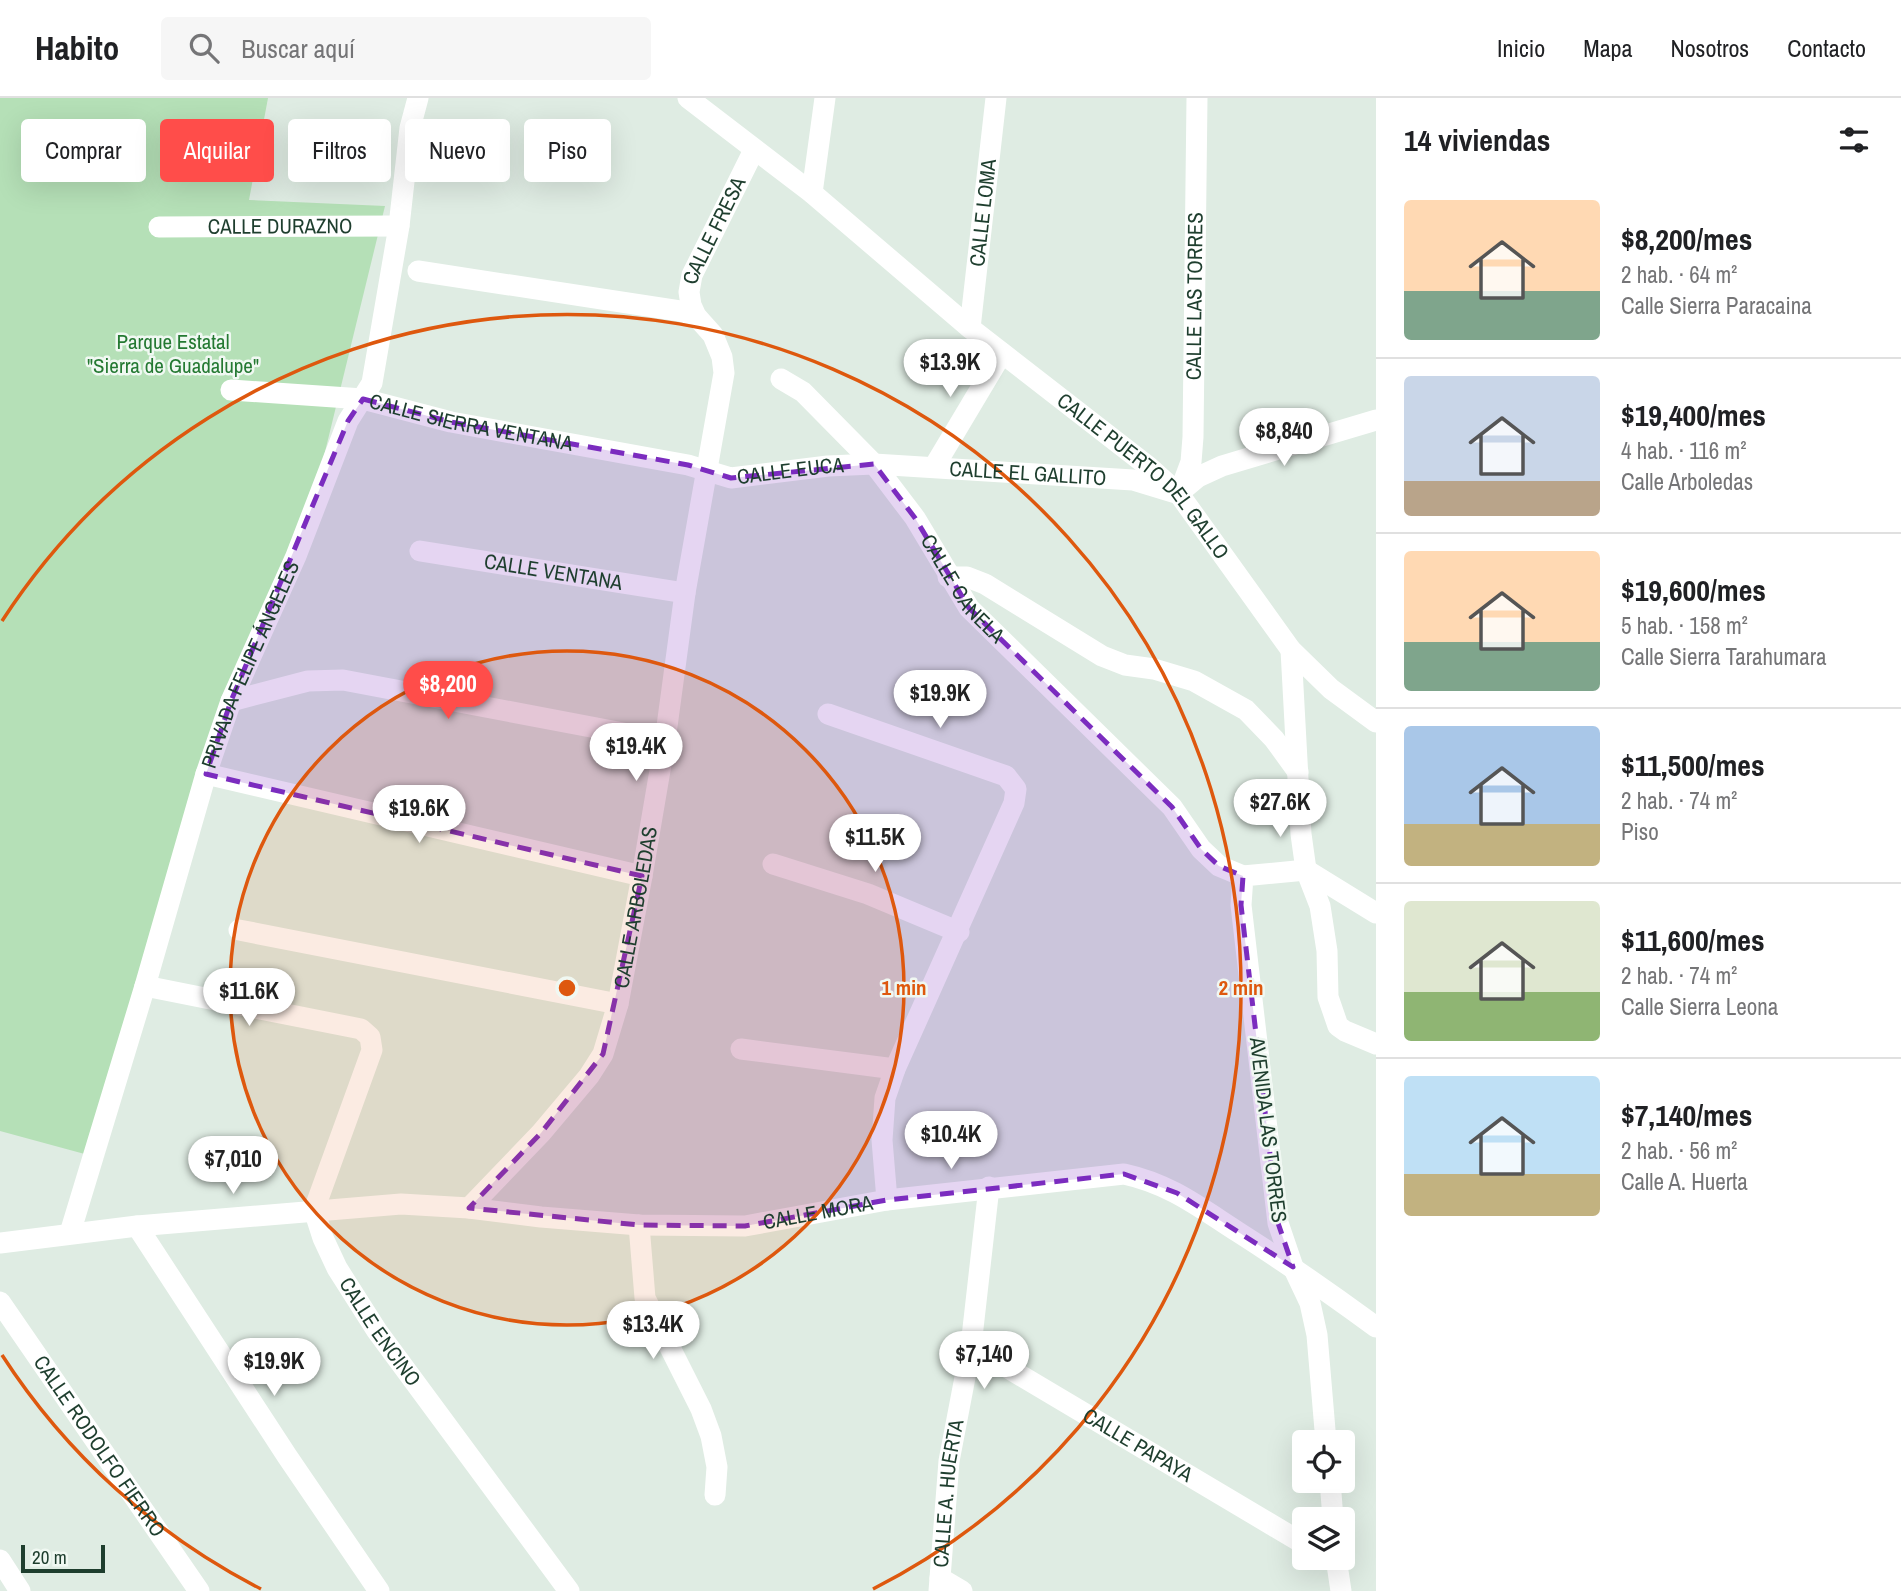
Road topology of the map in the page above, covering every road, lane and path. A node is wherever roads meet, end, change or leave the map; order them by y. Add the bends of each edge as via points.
1 (418, 98) edge
2 (688, 98) edge
3 (825, 98) edge
4 (996, 98) edge
5 (1197, 98) edge
6 (754, 150) junction
7 (812, 194) junction
8 (399, 226) junction
9 (159, 227) dead end
10 (418, 271) dead end
11 (696, 316) junction
12 (970, 328) junction
13 (1002, 353) junction
14 (781, 379) dead end
15 (231, 390) dead end
16 (363, 399) junction
17 (1376, 420) edge
18 (874, 464) junction
19 (934, 467) junction
20 (708, 470) junction
21 (1179, 494) junction
22 (420, 551) dead end
23 (948, 577) junction
24 (685, 593) junction
25 (1292, 650) junction
26 (231, 701) junction
27 (828, 714) dead end
28 (1376, 722) edge
29 (665, 741) junction
30 (1298, 772) junction
31 (206, 774) junction
32 (773, 864) dead end
33 (1306, 870) junction
34 (642, 876) junction
35 (1243, 876) junction
36 (1376, 914) edge
37 (239, 930) dead end
38 (958, 932) junction
39 (145, 986) junction
40 (618, 1004) junction
41 (1376, 1044) edge
42 (741, 1049) dead end
43 (895, 1069) junction
44 (989, 1187) junction
45 (887, 1200) junction
46 (469, 1208) junction
47 (314, 1210) junction
48 (639, 1225) junction
49 (137, 1226) junction
50 (70, 1233) junction
51 (0, 1243) edge
52 (1293, 1267) junction
53 (0, 1302) edge
54 (1376, 1327) edge
55 (971, 1346) junction
56 (1325, 1430) edge
57 (715, 1495) dead end
58 (1292, 1537) edge
59 (0, 1560) edge
60 (1337, 1570) edge
61 (940, 1584) edge
62 (20, 1591) edge
63 (200, 1591) edge
64 (379, 1591) edge
65 (569, 1591) edge
66 (962, 1591) edge
67 (1341, 1591) edge

1 - 8 street, PRIVADA FELIPE ÁNGELES via 410,128
2 - 6 street, CALLE PUERTO DEL GALLO
3 - 7 street
4 - 12 street, CALLE LOMA
5 - 21 street, CALLE LAS TORRES via 1193,437 1191,462
6 - 7 street, CALLE PUERTO DEL GALLO
6 - 11 street, CALLE FRESA via 692,275 690,292
7 - 12 street, CALLE PUERTO DEL GALLO
8 - 9 street, CALLE DURAZNO
8 - 16 street, PRIVADA FELIPE ÁNGELES via 372,383
10 - 11 street
11 - 20 street, CALLE ARBOLEDAS via 713,335 724,373
12 - 13 street, CALLE PUERTO DEL GALLO
13 - 19 street
13 - 21 street, CALLE PUERTO DEL GALLO
14 - 18 street, CALLE CANELA via 803,392
15 - 16 street, CALLE SIERRA VENTANA
16 - 20 street, CALLE SIERRA VENTANA via 451,422
16 - 26 street, PRIVADA FELIPE ÁNGELES via 348,421 296,556
17 - 21 street via 1222,466 1198,477
18 - 19 street, CALLE EL GALLITO
18 - 20 street, CALLE EUCA via 741,478
18 - 23 street, CALLE CANELA via 915,518
19 - 21 street, CALLE EL GALLITO via 1133,480
20 - 24 street, CALLE ARBOLEDAS
21 - 25 street, CALLE PUERTO DEL GALLO
22 - 24 street, CALLE VENTANA
23 - 30 street via 967,577 985,584 1102,656 1194,681 1246,710
23 - 35 street, CALLE CANELA via 969,608 1172,807 1201,849 1219,866
24 - 29 street, CALLE ARBOLEDAS
25 - 28 street, CALLE PUERTO DEL GALLO via 1331,689
25 - 30 street
26 - 29 street via 308,681 343,680
26 - 31 street, PRIVADA FELIPE ÁNGELES
27 - 38 street via 1006,776 1016,789
29 - 34 street, CALLE ARBOLEDAS
30 - 33 street
31 - 34 street
31 - 39 street, PRIVADA FELIPE ÁNGELES
32 - 38 street via 868,894
33 - 35 street
33 - 36 street
33 - 41 street via 1320,906 1334,1017 1345,1031
34 - 40 street, CALLE ARBOLEDAS
35 - 52 street, AVENIDA LAS TORRES via 1241,905 1278,1223
37 - 40 street
38 - 43 street
39 - 47 street via 361,1029 370,1037 372,1050
39 - 50 street, PRIVADA FELIPE ÁNGELES
40 - 46 street, CALLE ARBOLEDAS via 603,1054 589,1076
42 - 43 street
43 - 45 street via 885,1098 882,1140
44 - 45 street, CALLE MORA
44 - 52 street, CALLE MORA via 1124,1174 1150,1180 1177,1192
44 - 55 street, CALLE A. HUERTA
45 - 48 street, CALLE MORA via 745,1226
46 - 47 street, CALLE MORA via 401,1204
46 - 48 street, CALLE MORA
47 - 49 street, CALLE MORA
47 - 65 street, CALLE ENCINO via 337,1268 377,1331
48 - 57 street via 645,1298 711,1436 717,1466
49 - 50 street, CALLE MORA
49 - 64 street
50 - 51 street, CALLE MORA
52 - 54 street, CALLE MORA
52 - 56 street, AVENIDA LAS TORRES via 1310,1303 1317,1335
53 - 63 street, CALLE RODOLFO FIERRO
55 - 58 street, CALLE PAPAYA
55 - 61 street, CALLE A. HUERTA via 949,1461
59 - 62 street
60 - 67 street
61 - 66 street

